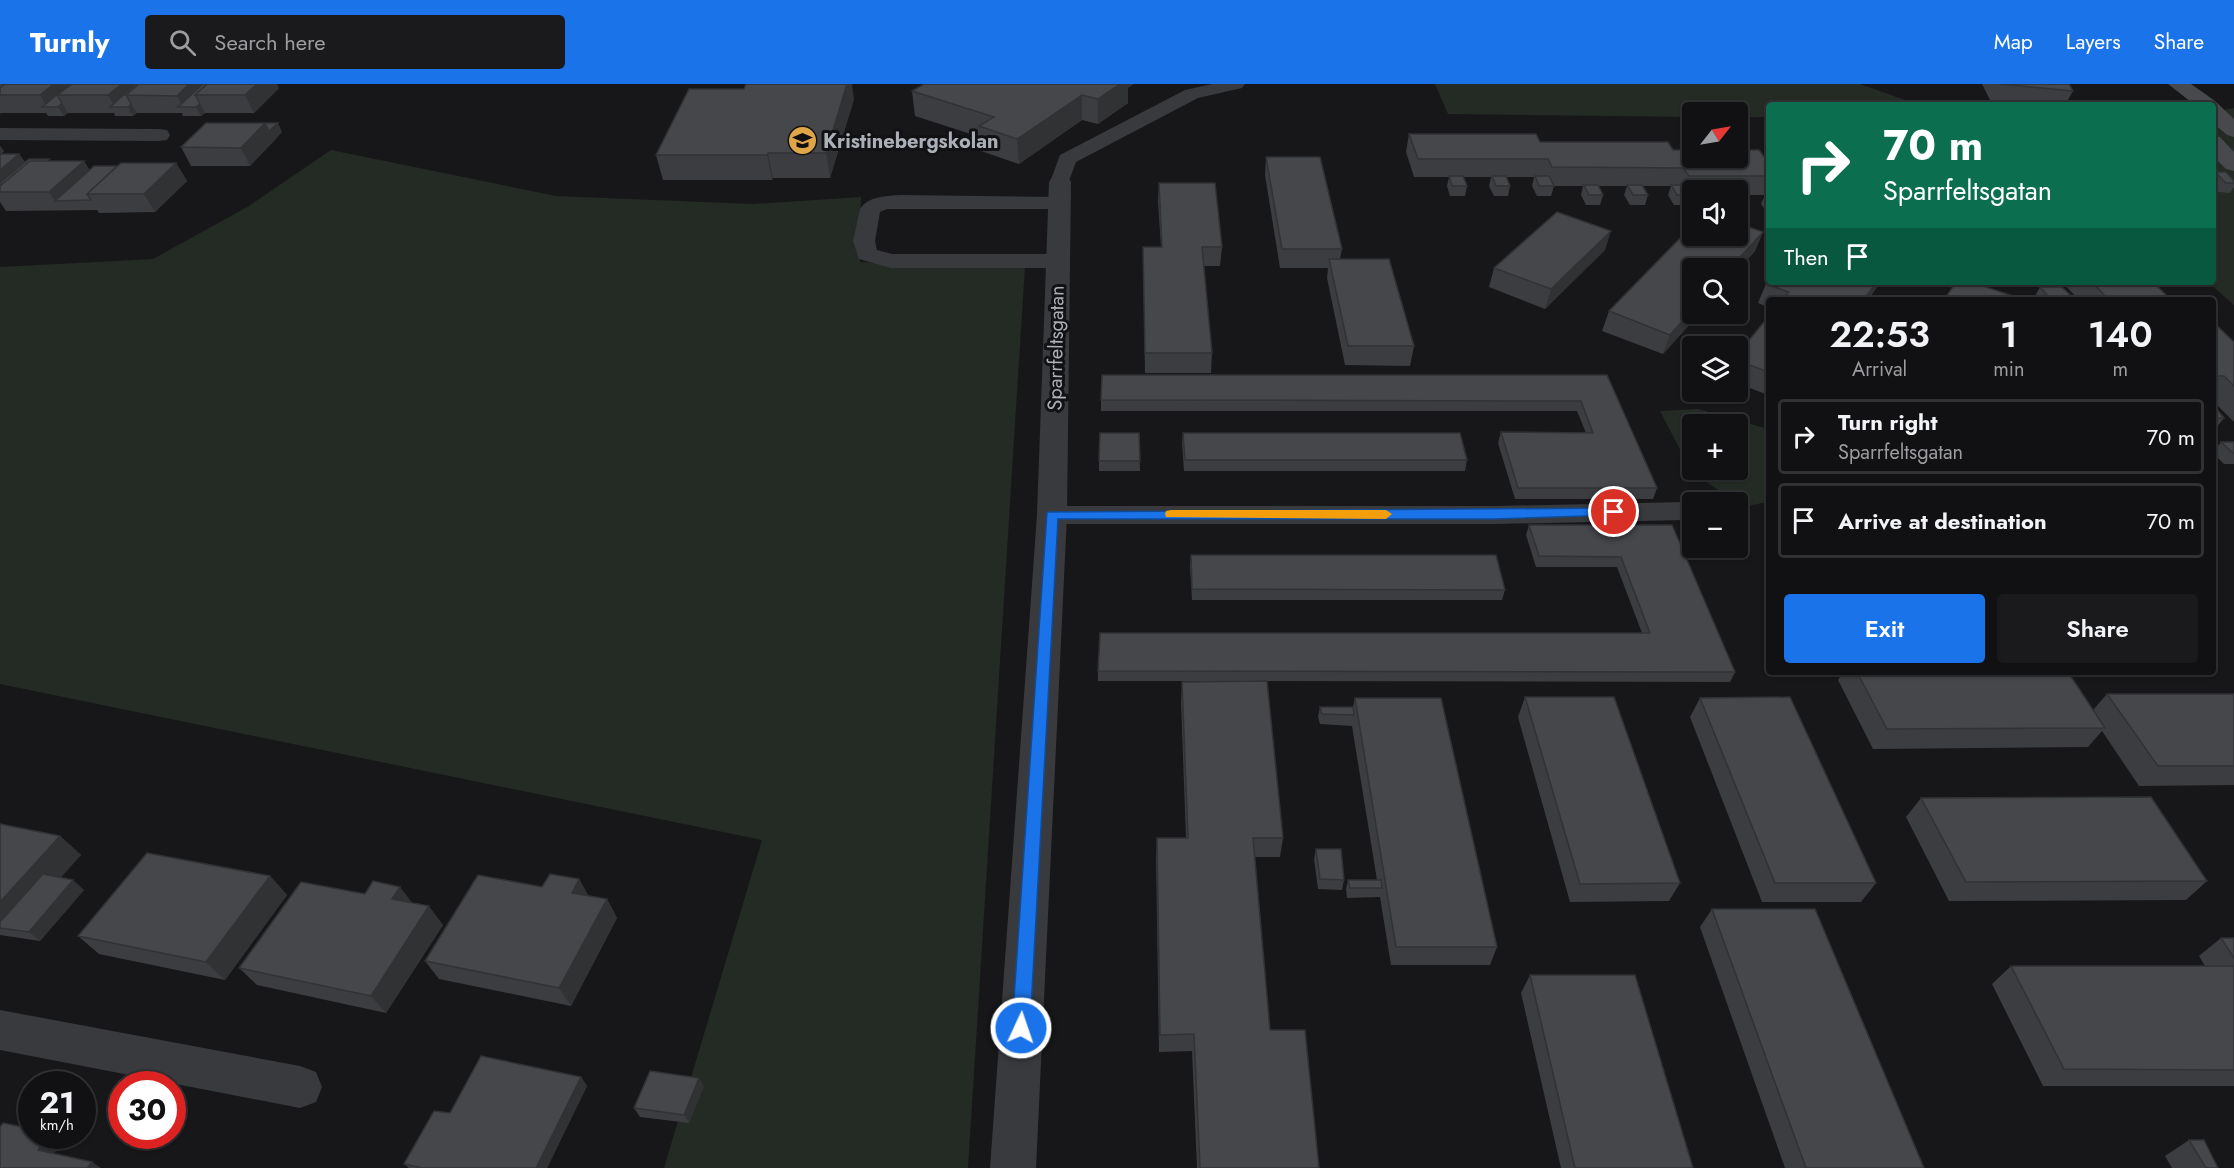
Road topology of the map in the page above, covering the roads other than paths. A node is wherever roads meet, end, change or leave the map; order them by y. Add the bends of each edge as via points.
1 (1236, 84) edge
2 (2171, 84) edge
3 (2178, 84) edge
4 (2180, 102) edge
5 (2204, 102) edge
6 (2216, 114) edge
7 (2234, 131) edge
8 (0, 134) edge
9 (159, 135) dead end
10 (2216, 146) edge
11 (2234, 164) edge
12 (1060, 192) junction
13 (1058, 261) junction
14 (1682, 511) edge
15 (1052, 515) junction
16 (0, 1030) edge
17 (300, 1087) dead end
18 (1012, 1168) edge

1 - 12 lane via 1192,94 1067,159
2 - 4 street
3 - 5 street
6 - 7 street
8 - 9 street
10 - 11 street
12 - 13 street, Sparrfeltsgatan
12 - 13 lane via 882,203 870,209 864,241 867,254 891,261
13 - 15 street, Sparrfeltsgatan
14 - 15 lane
15 - 18 street, Sparrfeltsgatan
16 - 17 street

